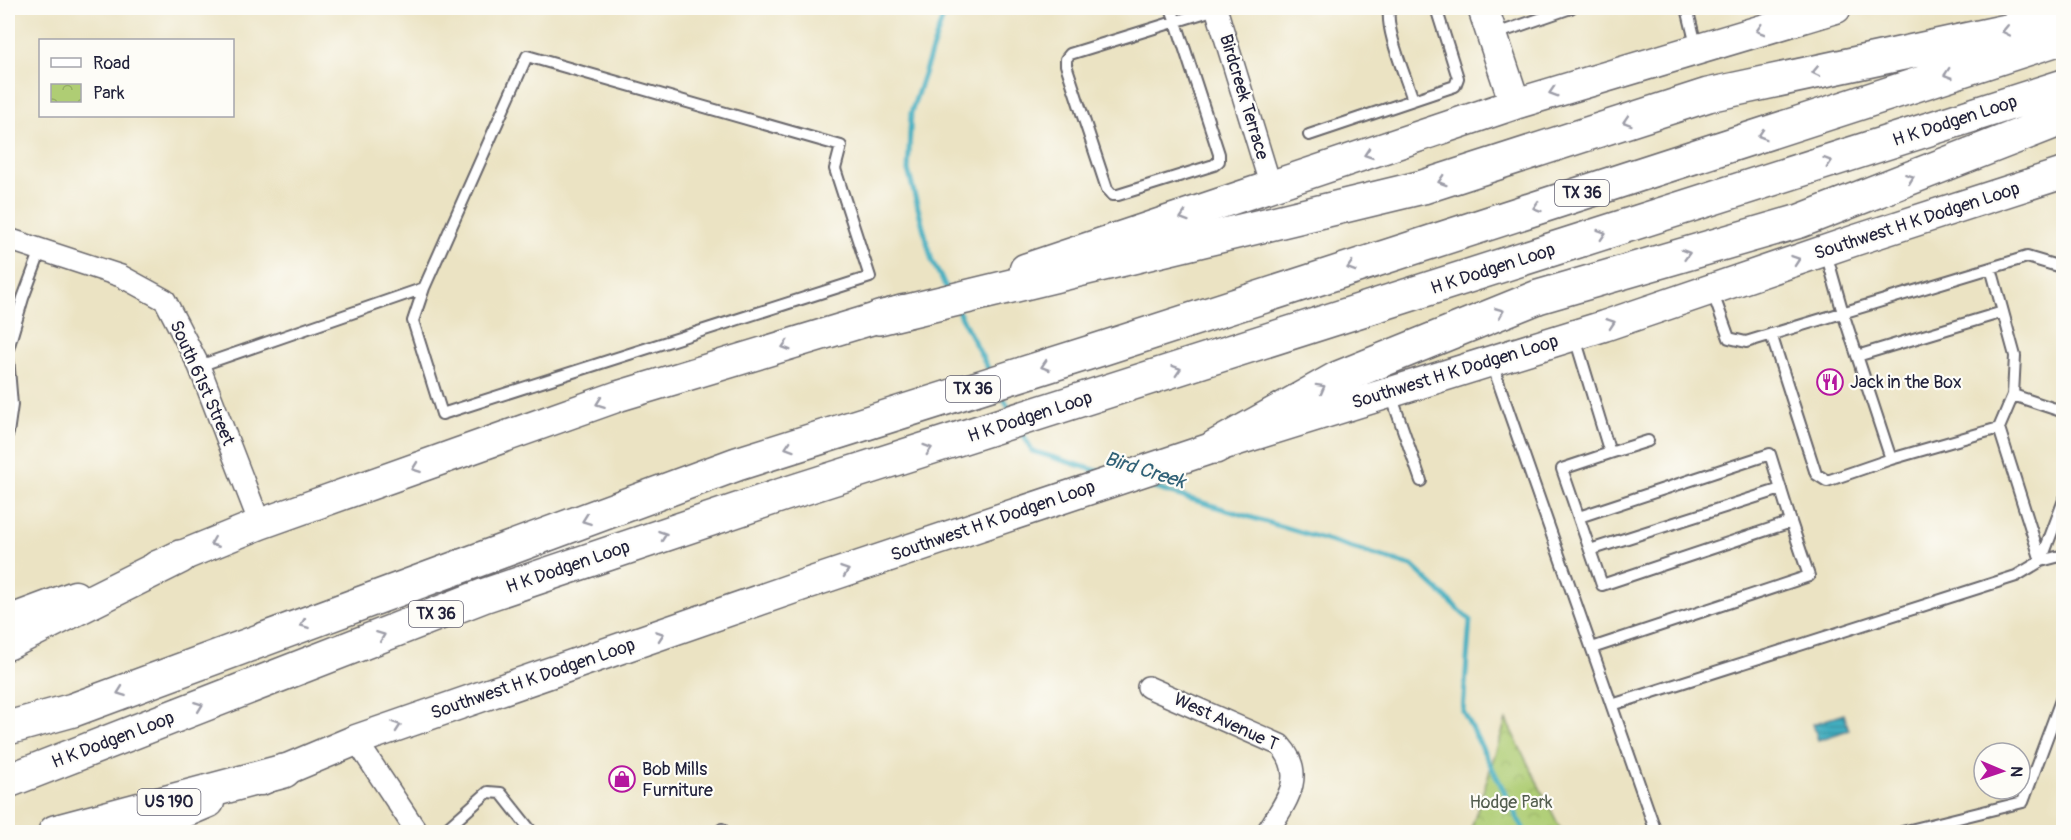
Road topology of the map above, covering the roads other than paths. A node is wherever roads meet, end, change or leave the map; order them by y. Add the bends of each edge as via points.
1 (1172, 8) edge
2 (1216, 8) edge
3 (1390, 8) edge
4 (1436, 8) edge
5 (1483, 8) edge
6 (1571, 8) edge
7 (1687, 8) edge
8 (1836, 8) edge
9 (2064, 18) edge
10 (1176, 22) junction
11 (1492, 36) junction
12 (2064, 37) edge
13 (1697, 49) junction
14 (2064, 86) edge
15 (1413, 100) junction
16 (1515, 104) junction
17 (2064, 118) edge
18 (1309, 135) dead end
19 (2064, 173) edge
20 (1271, 188) junction
21 (8, 239) edge
22 (41, 250) junction
23 (1825, 250) junction
24 (1063, 265) junction
25 (1991, 268) junction
26 (2064, 268) edge
27 (424, 288) junction
28 (1712, 289) junction
29 (2003, 312) junction
30 (1843, 313) junction
31 (879, 318) joint
32 (1771, 334) junction
33 (1574, 335) junction
34 (8, 349) edge
35 (1857, 356) junction
36 (8, 357) edge
37 (1491, 361) junction
38 (199, 366) junction
39 (1390, 392) junction
40 (2013, 395) junction
41 (2064, 412) edge
42 (1999, 428) junction
43 (8, 433) edge
44 (1648, 441) dead end
45 (1215, 447) junction
46 (1610, 453) junction
47 (1891, 459) junction
48 (1422, 481) dead end
49 (1781, 489) junction
50 (2064, 500) edge
51 (1579, 517) junction
52 (1791, 522) junction
53 (260, 524) junction
54 (1590, 550) junction
55 (2064, 555) edge
56 (180, 557) junction
57 (2041, 561) junction
58 (8, 621) edge
59 (8, 643) edge
60 (1592, 648) junction
61 (1148, 687) dead end
62 (2064, 692) edge
63 (1612, 705) junction
64 (8, 729) edge
65 (356, 740) junction
66 (284, 771) junction
67 (8, 781) edge
68 (55, 832) edge
69 (138, 832) edge
70 (417, 832) edge
71 (443, 832) edge
72 (532, 832) edge
73 (1267, 832) edge
74 (1656, 832) edge
75 (1902, 832) edge

1 - 10 lane
2 - 10 lane
2 - 20 street, Birdcreek Terrace
3 - 15 lane via 1389,27
4 - 15 lane via 1458,78 1455,86
5 - 11 main road
6 - 11 lane
7 - 13 lane
8 -> 13 main road
9 -> 24 highway via 1708,95 1424,187
10 - 10 lane via 1219,161 1112,195 1103,178 1066,59 1070,54
11 - 16 main road
12 -> 64 highway, H K Dodgen Loop / TX 36 via 737,464 73,710
13 -> 16 main road
67 -> 14 highway, H K Dodgen Loop / TX 36 via 483,596 872,467
15 - 18 lane
16 -> 20 main road
45 -> 17 highway via 1338,378 1538,297 1800,221
19 - 23 main road, Southwest H K Dodgen Loop / US 190
20 -> 24 main road
21 - 22 street, South 61st Street
22 - 34 lane
22 - 38 street, South 61st Street via 122,276 165,300
28 -> 23 main road, Southwest H K Dodgen Loop / US 190
23 - 30 lane
24 - 31 highway
25 - 26 lane via 2027,257
25 - 29 lane
25 - 30 lane
27 - 27 lane via 413,321 442,414 870,277 835,169 841,146 527,56
27 - 38 lane
28 - 32 lane via 1730,338 1746,342
33 -> 28 main road, Southwest H K Dodgen Loop / US 190
29 - 35 lane
29 - 40 lane via 2015,356
30 - 32 lane
30 - 35 lane
31 -> 53 main road via 619,396
32 - 47 lane via 1816,474 1827,481
33 - 37 main road, Southwest H K Dodgen Loop / US 190
33 - 46 lane
35 - 47 lane
36 - 43 lane via 12,405
37 - 39 main road, Southwest H K Dodgen Loop / US 190
37 - 60 lane
38 - 53 street, South 61st Street
39 - 45 main road, Southwest H K Dodgen Loop / US 190
39 - 48 lane
40 - 41 lane
40 - 42 lane
42 - 47 lane
42 - 57 lane
44 - 46 lane
65 -> 45 main road, Southwest H K Dodgen Loop / US 190
46 - 51 lane via 1562,469
49 - 51 lane via 1770,454
49 - 52 lane
49 - 54 lane
50 - 57 lane
51 - 54 lane
52 - 54 lane via 1602,585
52 - 60 lane via 1809,576
53 -> 56 main road
55 - 57 lane
56 - 58 main road
56 - 59 highway
57 - 63 lane via 2016,576
60 - 63 lane
61 - 73 street, West Avenue T via 1280,745 1289,755 1294,774 1291,789
62 - 75 lane via 2023,802
63 - 74 lane
65 - 66 main road, Southwest H K Dodgen Loop / US 190
65 - 70 street
66 - 68 highway, US 190
66 - 69 main road, Southwest H K Dodgen Loop
71 - 72 lane via 488,792 501,794

